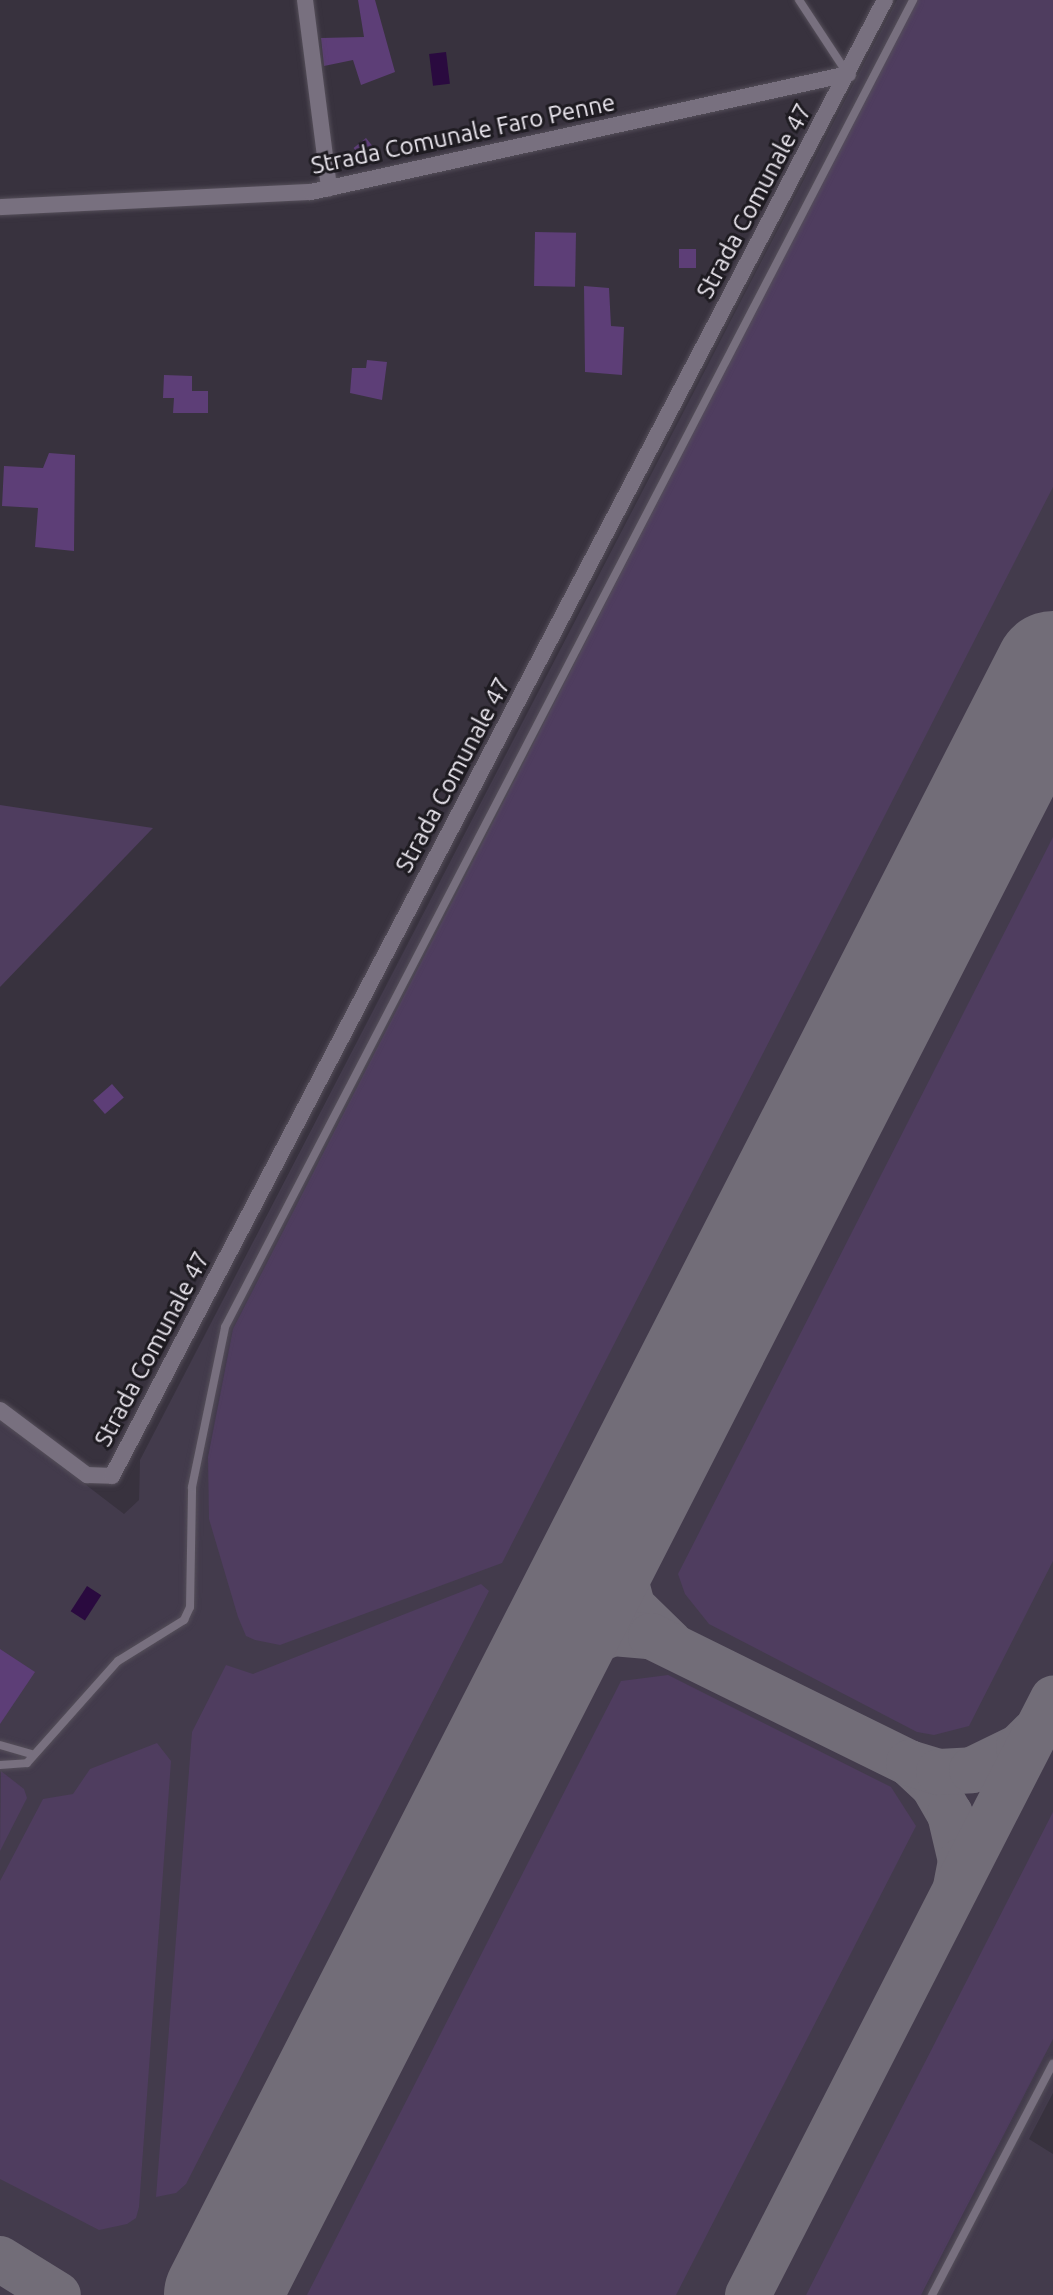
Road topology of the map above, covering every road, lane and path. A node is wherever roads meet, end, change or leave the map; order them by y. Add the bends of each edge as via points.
1 (305, 0) edge
2 (799, 0) edge
3 (885, 0) edge
4 (913, 0) edge
5 (848, 74) junction
6 (329, 188) junction
7 (0, 207) edge
8 (0, 1410) edge
9 (0, 1745) edge
10 (32, 1754) junction
11 (0, 1765) edge
12 (1053, 2064) edge
13 (932, 2295) edge

1 - 6 street
2 - 5 lane
3 - 5 street
4 - 10 lane via 225,1327 192,1487 190,1607 173,1629 118,1661 92,1685
5 - 6 street, Strada Comunale Faro Penne
5 - 8 street, Strada Comunale 47 via 112,1476 87,1475
6 - 7 street, Strada Comunale Faro Penne via 76,207
9 - 10 lane
10 - 11 lane via 17,1767
12 - 13 lane

